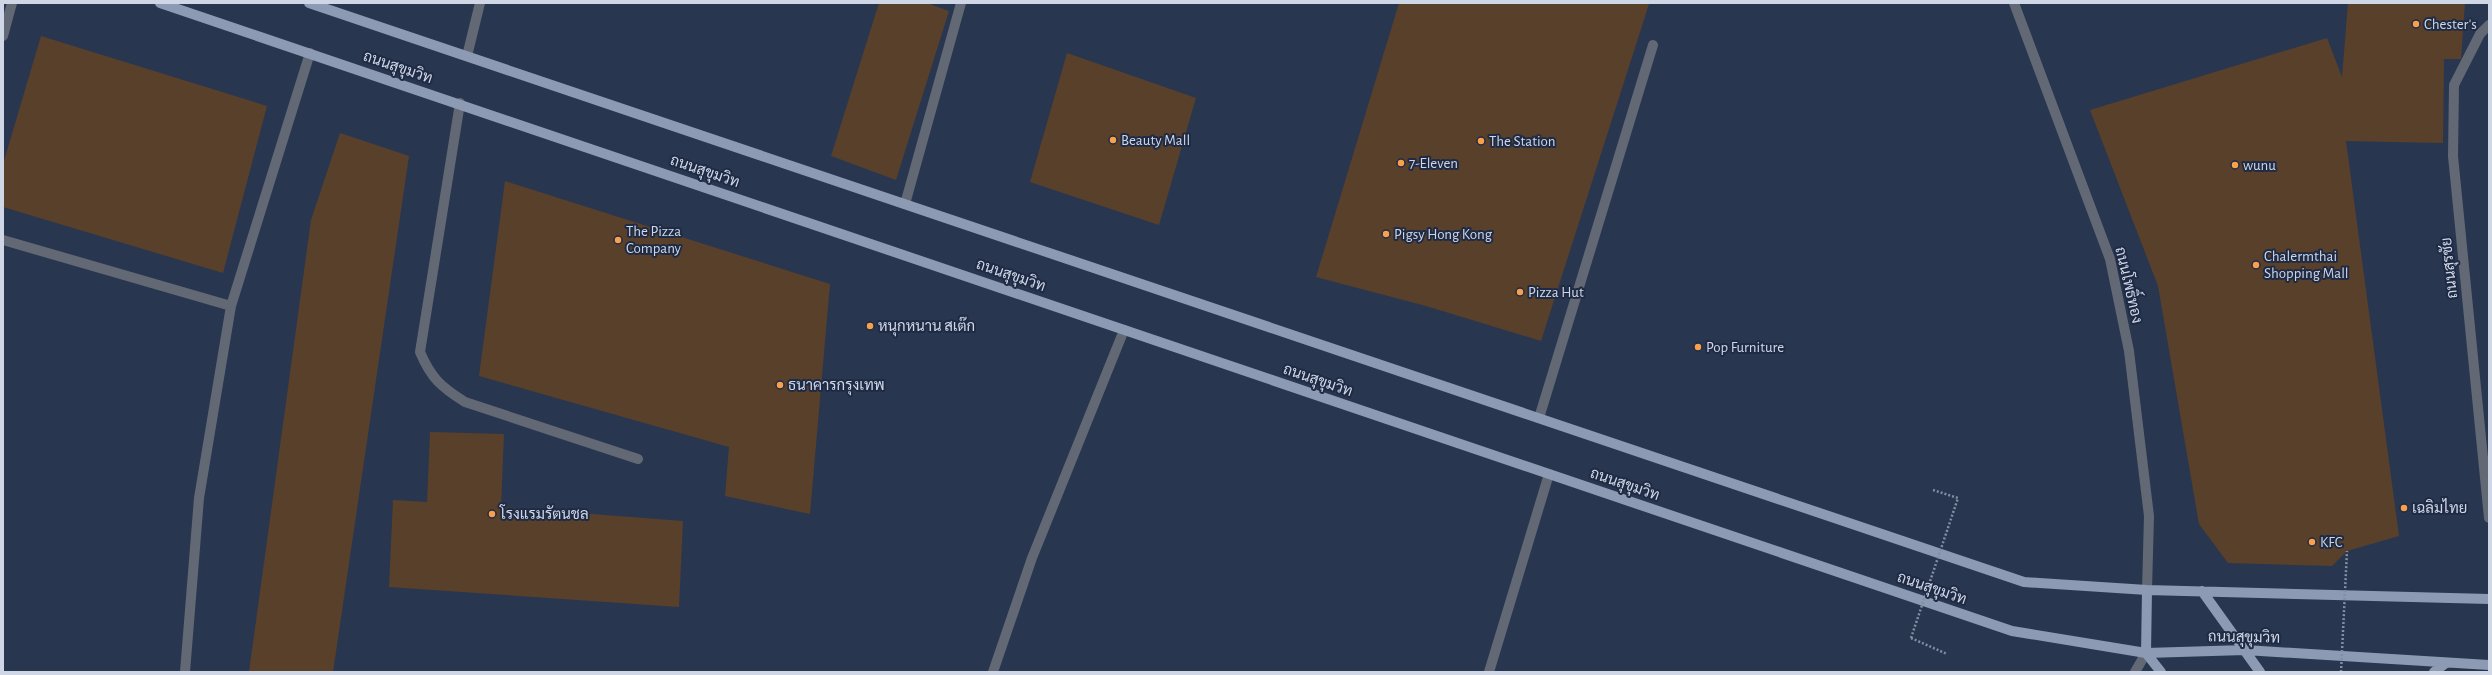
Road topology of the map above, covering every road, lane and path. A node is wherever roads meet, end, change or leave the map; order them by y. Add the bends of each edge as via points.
1 (12, 3) edge
2 (160, 3) edge
3 (309, 3) edge
4 (480, 3) edge
5 (961, 3) edge
6 (2014, 3) edge
7 (2489, 25) edge
8 (3, 36) edge
9 (1654, 45) dead end
10 (310, 53) junction
11 (467, 56) junction
12 (460, 104) junction
13 (905, 204) junction
14 (3, 240) edge
15 (231, 306) junction
16 (1124, 330) junction
17 (1539, 418) junction
18 (638, 459) dead end
19 (1549, 474) junction
20 (1933, 490) dead end
21 (2489, 518) edge
22 (2347, 551) dead end
23 (2147, 590) junction
24 (2202, 590) junction
25 (2489, 599) edge
26 (2245, 650) junction
27 (2146, 652) junction
28 (1947, 654) dead end
29 (2446, 663) junction
30 (2489, 665) edge
31 (185, 672) edge
32 (993, 672) edge
33 (1489, 672) edge
34 (2135, 672) edge
35 (2161, 672) edge
36 (2260, 672) edge
37 (2341, 672) edge
38 (2434, 672) edge

1 - 8 street
2 - 10 main road, ถนนสุขุมวิท
3 - 11 main road
4 - 11 street
5 - 13 street
6 - 23 street, ถนนโพธิ์ทอง via 2110,259 2128,351 2149,516
7 - 21 street, ถนนสุรชัย via 2480,34 2454,85 2453,156
9 - 17 street
10 - 12 main road, ถนนสุขุมวิท
10 - 15 street
11 - 13 main road
12 - 16 main road, ถนนสุขุมวิท
12 - 18 street via 420,352 428,372 444,389 465,402
13 - 17 main road
14 - 15 street
15 - 31 street via 199,498
16 - 19 main road, ถนนสุขุมวิท
16 - 32 street via 1032,558
17 - 23 main road via 2024,582
19 - 27 main road, ถนนสุขุมวิท via 2012,632
19 - 33 street
20 - 28 path, bridge via 1958,498 1911,638
22 - 37 path, bridge
23 - 24 main road
23 - 27 main road
24 - 25 main road
24 - 26 main road
26 - 27 main road, ถนนสุขุมวิท
26 - 29 main road, ถนนสุขุมวิท
26 - 36 main road
27 - 34 street
27 - 35 main road
29 - 30 main road, ถนนสุขุมวิท
29 - 38 main road

